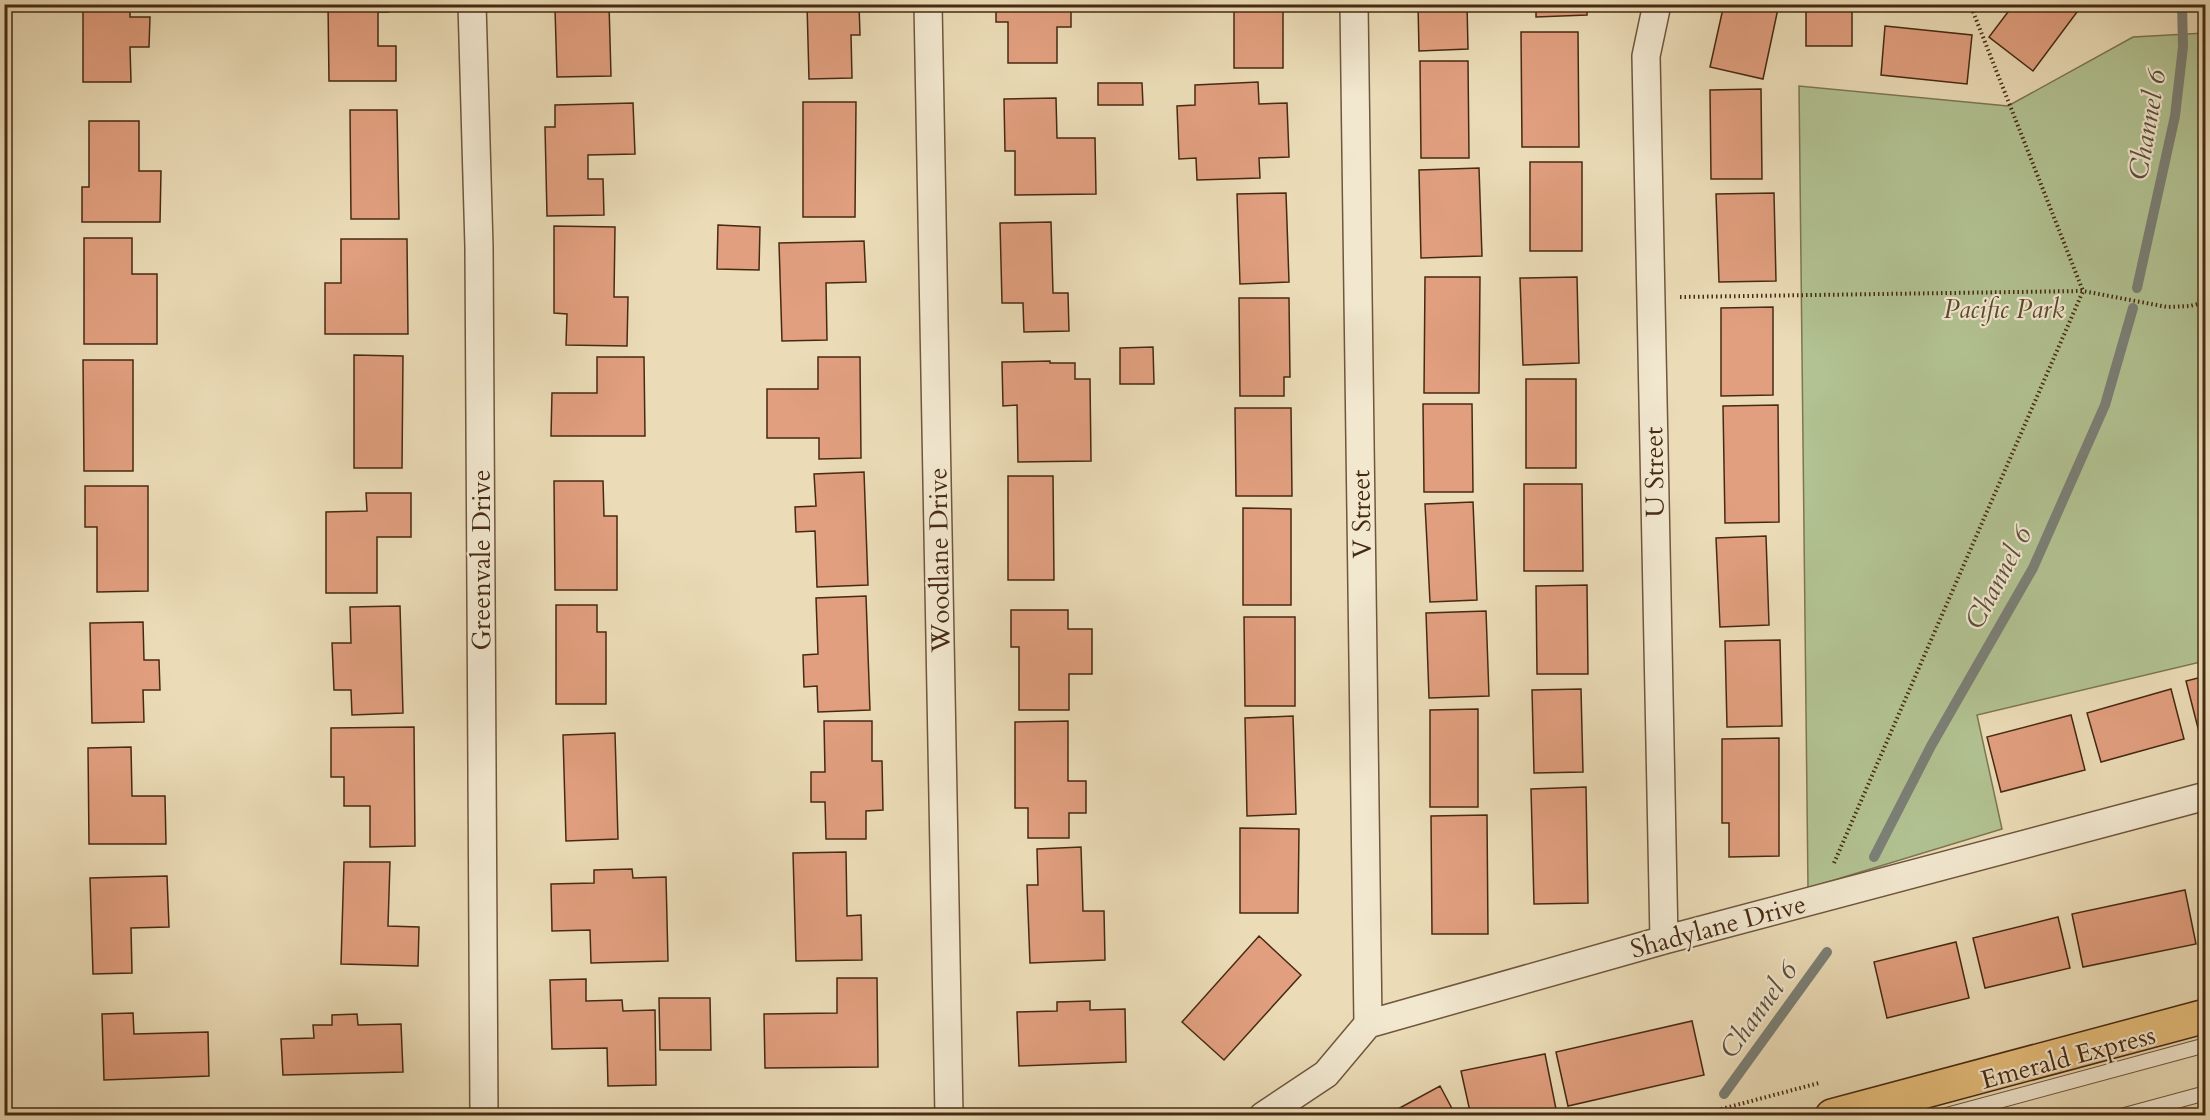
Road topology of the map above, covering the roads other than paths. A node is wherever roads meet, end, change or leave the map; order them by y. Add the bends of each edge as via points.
1 (472, 4) edge
2 (928, 4) edge
3 (1354, 4) edge
4 (1657, 4) edge
5 (2205, 796) edge
6 (1664, 940) junction
7 (2205, 1016) edge
8 (1368, 1024) junction
9 (2205, 1045) edge
10 (2205, 1093) edge
11 (484, 1116) edge
12 (949, 1116) edge
13 (1263, 1116) edge
14 (1832, 1116) edge
15 (1943, 1116) edge
16 (2121, 1116) edge

1 - 11 street, Greenvale Drive via 479,247
2 - 12 street, Woodlane Drive
3 - 8 street, V Street
4 - 6 street, U Street via 1646,56
5 - 6 street, Shadylane Drive
6 - 8 street, Shadylane Drive
7 - 14 main road
8 - 13 street via 1326,1074
9 - 15 lane, Emerald Express
10 - 16 lane

